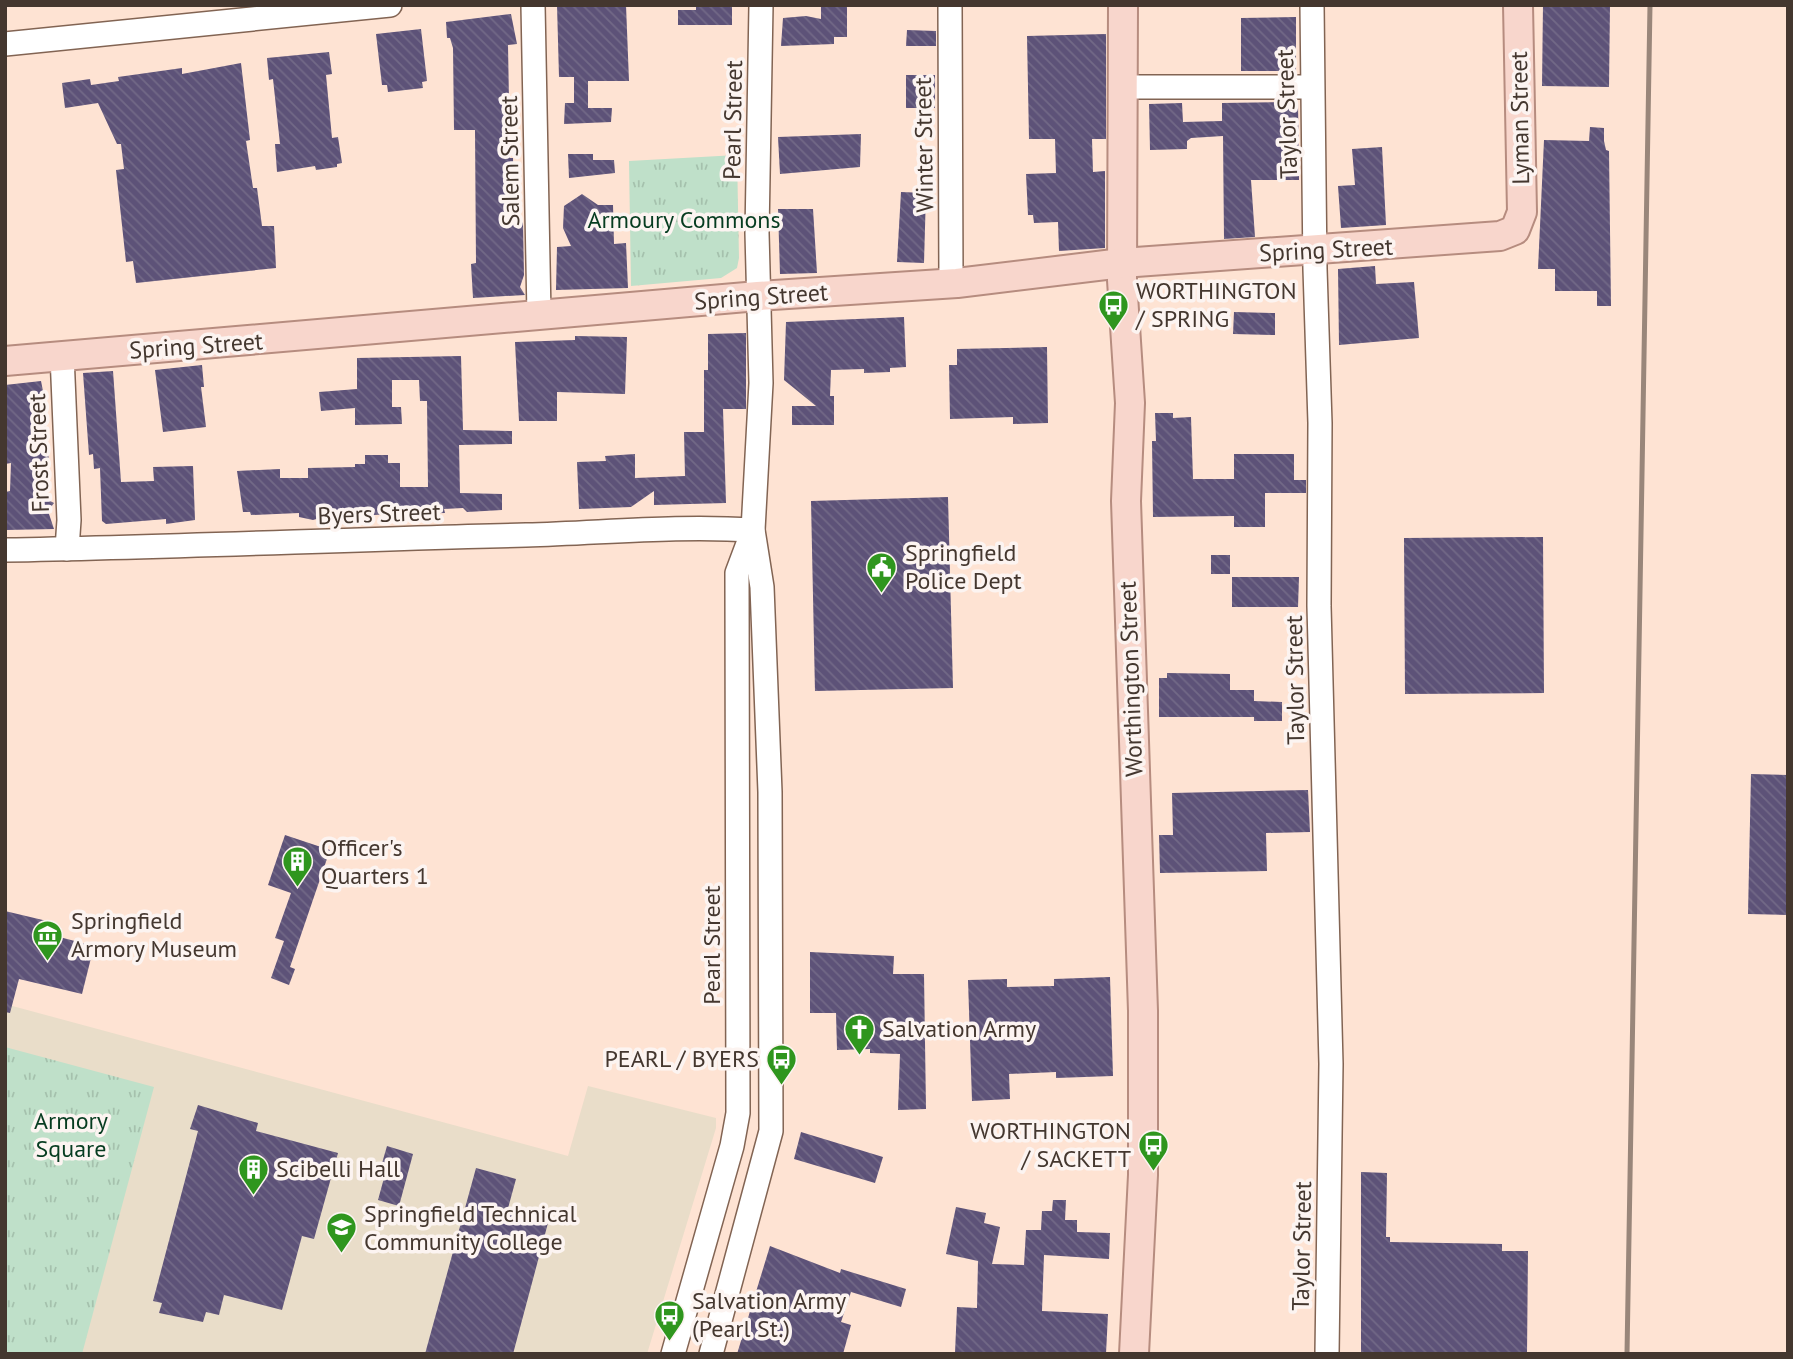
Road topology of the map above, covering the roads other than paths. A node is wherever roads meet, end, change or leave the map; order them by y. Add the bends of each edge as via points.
1 (390, 5) edge
2 (533, 5) edge
3 (761, 5) edge
4 (950, 5) edge
5 (1123, 5) edge
6 (1312, 5) edge
7 (1518, 5) edge
8 (359, 7) edge
9 (5, 44) edge
10 (1124, 87) junction
11 (1311, 87) junction
12 (1515, 230) joint
13 (1314, 251) junction
14 (1122, 262) junction
15 (951, 283) junction
16 (758, 296) junction
17 (539, 315) junction
18 (62, 355) junction
19 (5, 360) edge
20 (754, 530) junction
21 (67, 549) junction
22 (5, 550) edge
23 (737, 746) junction
24 (768, 746) junction
25 (739, 1055) junction
26 (771, 1055) junction
27 (673, 1354) edge
28 (711, 1354) edge
29 (1134, 1354) edge
30 (1327, 1354) edge

1 - 8 street
2 - 17 street, Salem Street
3 - 16 street, Pearl Street
4 - 15 street, Winter Street
5 - 10 main road, Worthington Street
6 - 11 street, Taylor Street
7 - 12 main road, Lyman Street via 1521,212
8 - 9 street
10 - 11 street
10 - 14 main road, Worthington Street
11 - 13 street, Taylor Street via 1316,153
12 - 13 main road, Spring Street via 1500,236
13 - 14 main road, Spring Street
13 - 30 street, Taylor Street via 1331,1064
14 - 15 main road, Spring Street
14 - 29 main road, Worthington Street via 1130,403 1126,511 1143,1024 1143,1175
15 - 16 main road, Spring Street
16 - 17 main road, Spring Street
16 - 20 street, Pearl Street via 761,383
17 - 18 main road, Spring Street
18 - 19 main road, Spring Street
18 - 21 street, Frost Street
20 - 21 street, Byers Street via 663,527 545,535
20 - 23 street, Pearl Street via 737,573
20 - 24 street, Pearl Street via 762,587
21 - 22 street, Byers Street
23 - 24 street
23 - 25 street, Pearl Street
24 - 26 street, Pearl Street
25 - 26 street
25 - 27 street, Pearl Street via 732,1146
26 - 28 street, Pearl Street via 770,1141

